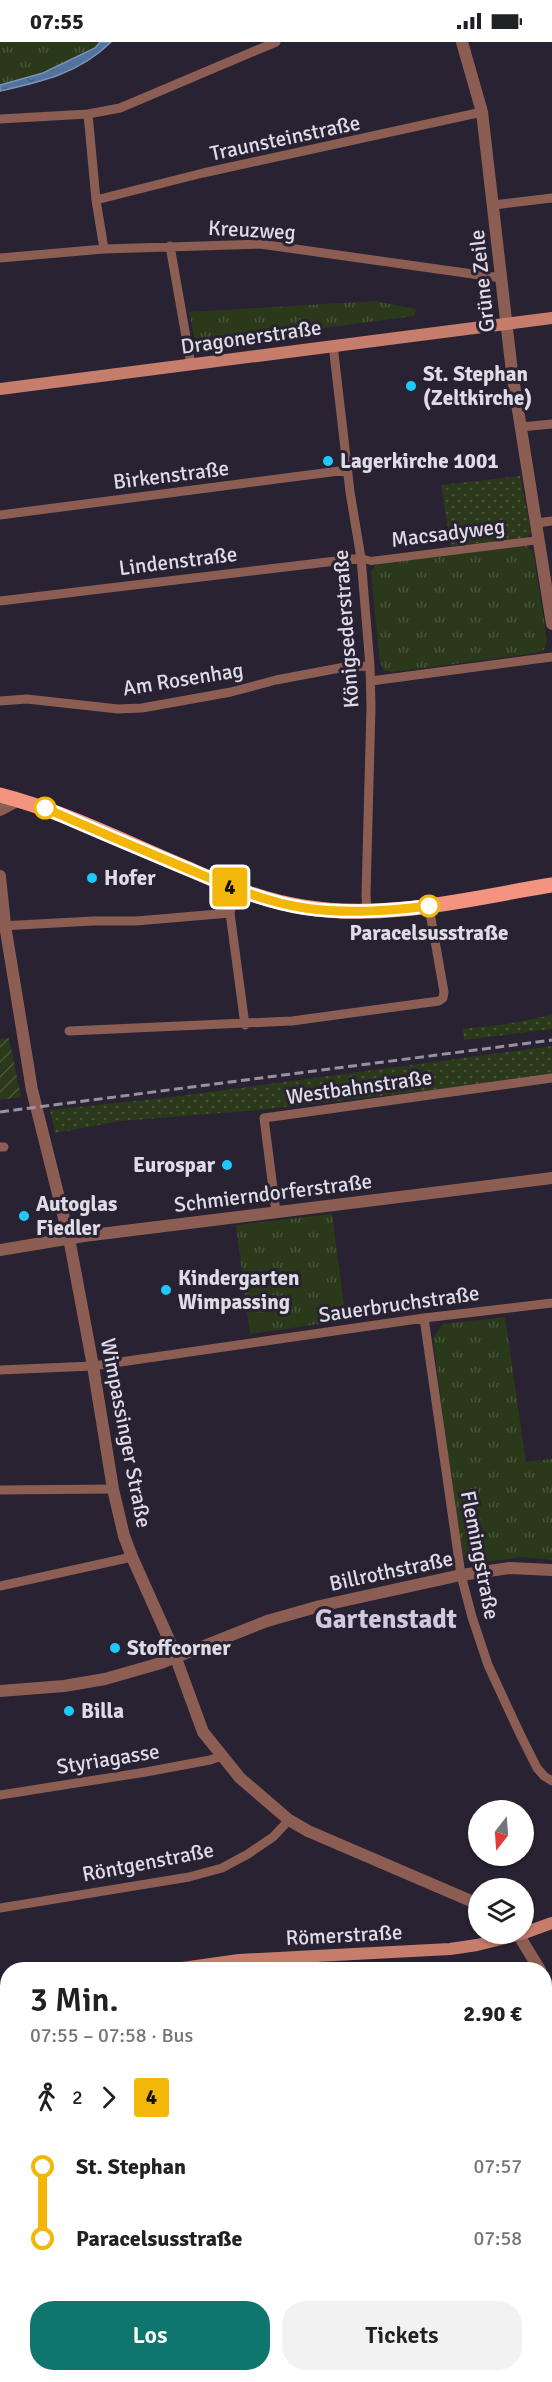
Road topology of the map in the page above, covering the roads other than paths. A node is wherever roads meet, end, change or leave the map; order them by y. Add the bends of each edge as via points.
1 (276, 42) edge
2 (462, 42) edge
3 (482, 112) junction
4 (88, 114) junction
5 (0, 119) edge
6 (552, 198) edge
7 (96, 200) junction
8 (494, 206) junction
9 (170, 246) junction
10 (104, 249) junction
11 (0, 258) edge
12 (501, 278) junction
13 (552, 318) edge
14 (506, 323) junction
15 (333, 345) junction
16 (191, 365) junction
17 (0, 389) edge
18 (552, 424) edge
19 (520, 427) junction
20 (347, 470) junction
21 (0, 515) edge
22 (552, 521) edge
23 (537, 523) junction
24 (540, 540) junction
25 (361, 558) junction
26 (0, 601) edge
27 (552, 624) edge
28 (552, 657) edge
29 (370, 666) junction
30 (370, 681) junction
31 (0, 701) edge
32 (0, 795) edge
33 (19, 800) junction
34 (0, 810) edge
35 (0, 876) edge
36 (552, 885) edge
37 (236, 889) junction
38 (429, 906) junction
39 (367, 912) junction
40 (230, 913) junction
41 (3, 925) edge
42 (245, 1025) junction
43 (69, 1031) dead end
44 (552, 1078) edge
45 (552, 1178) edge
46 (276, 1212) junction
47 (69, 1238) junction
48 (0, 1250) edge
49 (552, 1303) edge
50 (424, 1318) junction
51 (93, 1366) junction
52 (0, 1370) edge
53 (113, 1489) junction
54 (0, 1490) edge
55 (132, 1557) junction
56 (552, 1570) edge
57 (461, 1575) junction
58 (0, 1586) edge
59 (176, 1657) junction
60 (0, 1691) edge
61 (222, 1756) junction
62 (552, 1781) edge
63 (0, 1795) edge
64 (289, 1820) junction
65 (468, 1900) edge
66 (0, 1908) edge
67 (552, 1923) edge
68 (534, 1929) edge
69 (481, 1944) edge
70 (526, 1944) edge
71 (268, 1962) edge
72 (536, 1962) edge

1 - 4 street via 120,108
2 - 3 street, Grüne Zeile
3 - 7 street, Traunsteinstraße
3 - 8 street, Grüne Zeile
4 - 5 street
4 - 7 street
6 - 8 street
7 - 10 street
8 - 12 street, Grüne Zeile
9 - 10 street, Kreuzweg
9 - 12 street, Kreuzweg via 260,244
9 - 16 street
10 - 11 street, Kreuzweg
12 - 14 street, Grüne Zeile
13 - 14 main road, Dragonerstraße
14 - 15 main road, Dragonerstraße
14 - 19 street, Grüne Zeile
15 - 16 main road, Dragonerstraße
15 - 20 street, Königsederstraße
16 - 17 main road, Dragonerstraße
18 - 19 street
19 - 23 street, Grüne Zeile
20 - 21 street, Birkenstraße
20 - 25 street, Königsederstraße
22 - 23 street
23 - 24 street, Grüne Zeile
24 - 25 street, Macsadyweg via 371,561
24 - 27 street, Grüne Zeile
25 - 26 street, Lindenstraße
25 - 29 street, Königsederstraße
28 - 30 street
29 - 30 street, Königsederstraße
29 - 31 street, Am Rosenhag via 345,667 142,708 27,699
30 - 39 street, Königsederstraße
32 - 33 main road
33 - 34 street
33 - 37 main road
35 - 41 street, Wimpassinger Straße
36 - 38 main road
37 - 39 main road via 303,907
37 - 40 street
38 - 39 main road
38 - 42 street via 444,992 439,1001
40 - 41 street via 136,921
40 - 42 street
41 - 47 street, Wimpassinger Straße via 32,1090
42 - 43 street
44 - 46 street, Westbahnstraße via 264,1118
45 - 46 street, Schmierndorferstraße
46 - 47 street, Schmierndorferstraße
47 - 48 street, Schmierndorferstraße
47 - 51 street, Wimpassinger Straße
49 - 50 street, Sauerbruchstraße
50 - 51 street, Sauerbruchstraße
50 - 57 street, Flemingstraße
51 - 52 street, Sauerbruchstraße
51 - 53 street, Wimpassinger Straße
53 - 54 street
53 - 55 street, Wimpassinger Straße
55 - 58 street
55 - 59 street, Wimpassinger Straße
56 - 57 street, Billrothstraße via 510,1568
57 - 59 street, Billrothstraße via 267,1621
57 - 62 street, Flemingstraße via 488,1665 537,1768
59 - 60 street, Billrothstraße via 85,1683
59 - 61 street, Wimpassinger Straße via 203,1732
61 - 63 street, Styriagasse
61 - 64 street, Wimpassinger Straße via 240,1778
64 - 65 street, Wimpassinger Straße
64 - 66 street, Röntgenstraße via 273,1837 222,1868 189,1877
67 - 68 main road, Römerstraße
69 - 71 main road, Römerstraße
70 - 72 street

